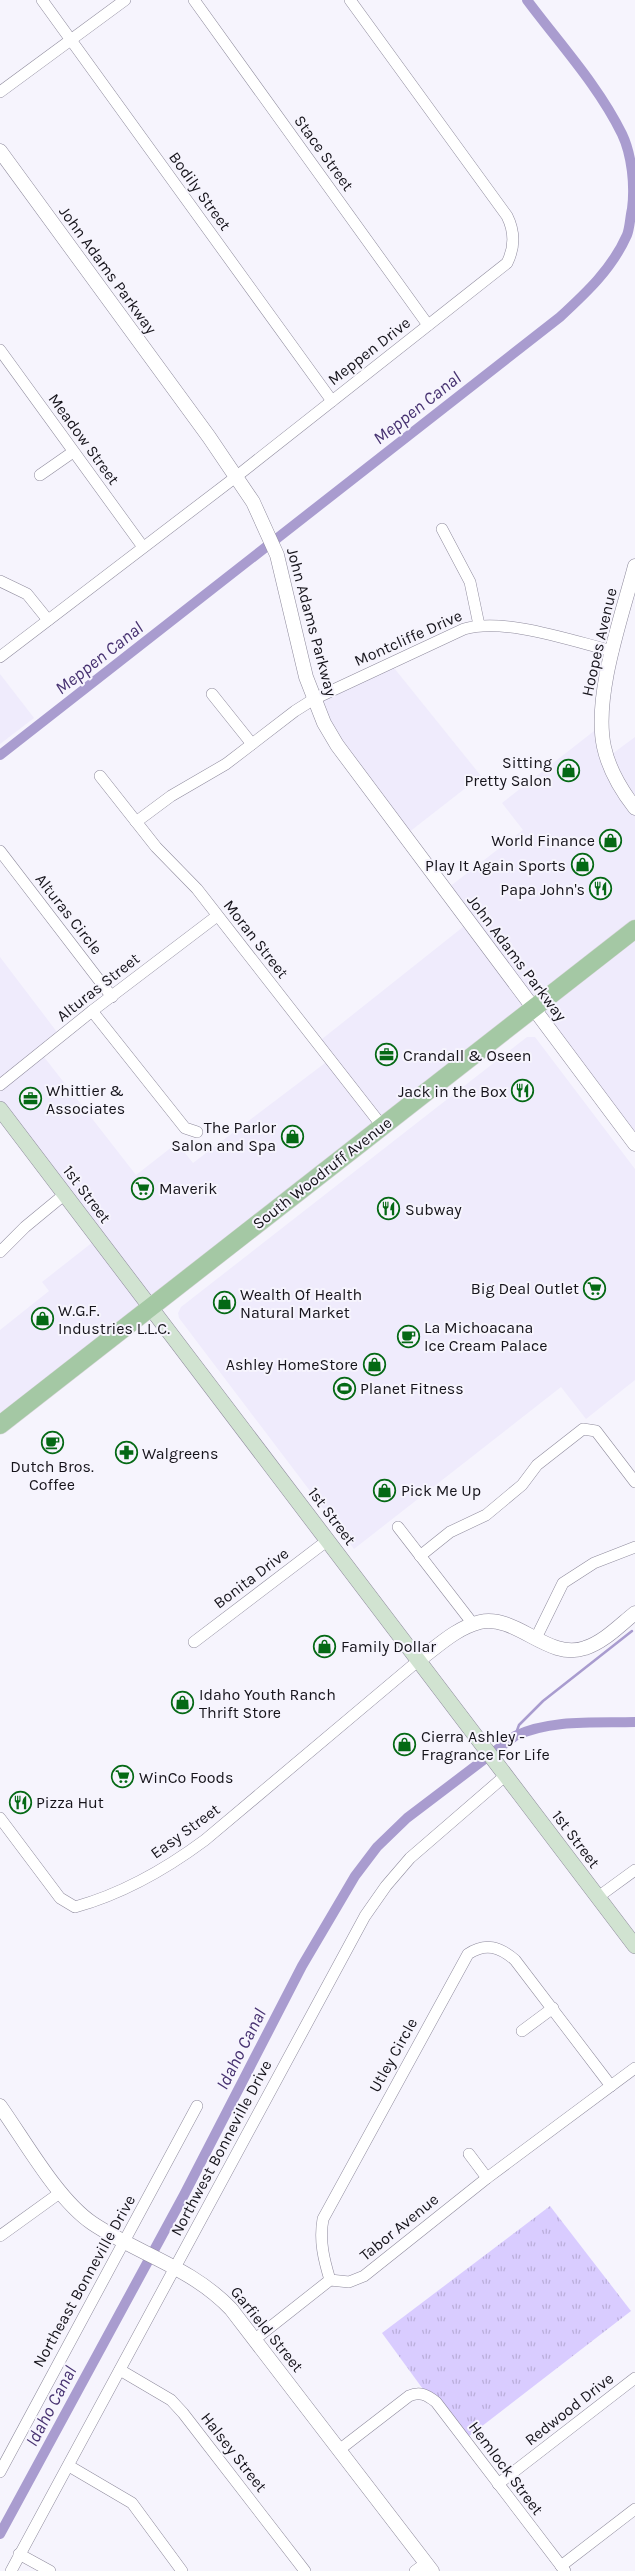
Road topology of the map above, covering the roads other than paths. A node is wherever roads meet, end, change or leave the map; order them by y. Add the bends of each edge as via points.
1 (42, 0) edge
2 (125, 0) edge
3 (194, 0) edge
4 (350, 0) edge
5 (70, 40) junction
6 (0, 92) edge
7 (0, 151) edge
8 (428, 325) junction
9 (0, 350) edge
10 (332, 402) junction
11 (73, 452) junction
12 (40, 475) dead end
13 (236, 476) junction
14 (442, 529) dead end
15 (143, 547) junction
16 (635, 566) edge
17 (0, 581) edge
18 (48, 620) junction
19 (479, 626) junction
20 (613, 651) junction
21 (0, 657) edge
22 (212, 694) dead end
23 (314, 699) junction
24 (252, 744) junction
25 (100, 776) dead end
26 (635, 808) edge
27 (136, 822) junction
28 (0, 851) edge
29 (217, 916) junction
30 (635, 929) edge
31 (112, 997) junction
32 (533, 1010) junction
33 (92, 1011) junction
34 (0, 1086) edge
35 (0, 1109) edge
36 (382, 1126) junction
37 (197, 1132) dead end
38 (635, 1144) edge
39 (65, 1194) junction
40 (0, 1252) edge
41 (150, 1306) junction
42 (0, 1425) edge
43 (635, 1482) edge
44 (398, 1527) dead end
45 (328, 1540) junction
46 (635, 1547) edge
47 (420, 1556) junction
48 (635, 1613) edge
49 (474, 1624) junction
50 (536, 1638) junction
51 (194, 1642) dead end
52 (419, 1660) junction
53 (502, 1770) junction
54 (0, 1818) edge
55 (635, 1870) edge
56 (598, 1898) junction
57 (635, 1946) edge
58 (553, 2008) junction
59 (522, 2030) dead end
60 (635, 2068) edge
61 (611, 2086) junction
62 (0, 2106) edge
63 (196, 2106) dead end
64 (469, 2154) dead end
65 (487, 2178) junction
66 (61, 2192) junction
67 (0, 2236) edge
68 (125, 2242) junction
69 (176, 2267) junction
70 (330, 2280) junction
71 (254, 2340) junction
72 (120, 2370) junction
73 (635, 2378) edge
74 (339, 2450) junction
75 (68, 2466) junction
76 (0, 2472) edge
77 (498, 2484) junction
78 (635, 2509) edge
79 (19, 2554) junction
80 (424, 2568) edge
81 (563, 2568) edge
82 (11, 2571) edge
83 (50, 2571) edge
84 (182, 2571) edge
85 (305, 2571) edge

1 - 5 street, Bodily Street
2 - 5 street
3 - 8 street, Stace Street
4 - 8 street, Meppen Drive via 513,227 512,254 507,263
5 - 6 street
5 - 10 street, Bodily Street
7 - 13 street, John Adams Parkway
8 - 10 street, Meppen Drive
9 - 11 street, Meadow Street
10 - 13 street, Meppen Drive
11 - 12 street
11 - 15 street, Meadow Street
13 - 15 street, Meppen Drive
13 - 23 street, John Adams Parkway via 273,543 284,576 298,650
14 - 19 street via 470,582
15 - 18 street, Meppen Drive
16 - 20 street, Hoopes Avenue
17 - 18 street via 27,594
18 - 21 street, Meppen Drive
19 - 20 street, Montcliffe Drive via 510,627
19 - 23 street, Montcliffe Drive via 464,629
20 - 26 street, Hoopes Avenue via 603,700 604,746 613,774
22 - 24 street
23 - 24 street, Montcliffe Drive
23 - 32 street, John Adams Parkway via 337,745
24 - 27 street, Montcliffe Drive
25 - 27 street, Moran Street
27 - 29 street, Moran Street
28 - 31 street, Alturas Circle
29 - 31 street, Alturas Street
29 - 36 street, Moran Street
30 - 32 main road, South Woodruff Avenue
31 - 33 street, Alturas Street
32 - 36 main road, South Woodruff Avenue
32 - 38 street, John Adams Parkway
33 - 34 street, Alturas Street
33 - 37 street via 185,1128
35 - 39 main road, 1st Street
36 - 41 main road, South Woodruff Avenue
39 - 40 street
39 - 41 main road, 1st Street
41 - 42 main road, South Woodruff Avenue
41 - 45 main road, 1st Street
43 - 47 street via 596,1431 583,1429 537,1465 522,1484 486,1515 450,1532
44 - 47 street
45 - 51 street, Bonita Drive
45 - 52 main road, 1st Street
46 - 50 street via 594,1563 563,1583
47 - 49 street
48 - 50 street via 586,1648 562,1649
49 - 50 street via 503,1623
49 - 52 street via 456,1632
52 - 53 main road, 1st Street
52 - 54 street, Easy Street via 182,1857 127,1888 88,1904 70,1906 60,1898
53 - 56 main road, 1st Street
53 - 69 street, Northwest Bonneville Drive via 410,1858 365,1916
55 - 56 street
56 - 57 main road, 1st Street
58 - 59 street
58 - 61 street, Utley Circle
58 - 70 street, Utley Circle via 508,1953 483,1946 468,1954 323,2219 322,2252
60 - 61 street, Tabor Avenue
61 - 65 street, Tabor Avenue
62 - 66 street, Garfield Street
63 - 68 street, Northeast Bonneville Drive
64 - 65 street
65 - 70 street, Tabor Avenue via 364,2276 349,2282
66 - 67 street
66 - 68 street, Garfield Street via 91,2222
68 - 69 street, Garfield Street
68 - 76 street, Northeast Bonneville Drive
69 - 71 street, Garfield Street via 218,2296
69 - 72 street, Northwest Bonneville Drive
70 - 71 street
71 - 74 street, Garfield Street
72 - 75 street, Northwest Bonneville Drive
72 - 85 street, Halsey Street via 171,2400 183,2413
73 - 77 street, Redwood Drive
74 - 77 street, Hemlock Street via 416,2393 436,2402
74 - 80 street, Garfield Street
75 - 79 street, Northwest Bonneville Drive
75 - 84 street via 132,2503
77 - 81 street, Hemlock Street
78 - 81 street
79 - 82 street, Northwest Bonneville Drive
79 - 83 street

